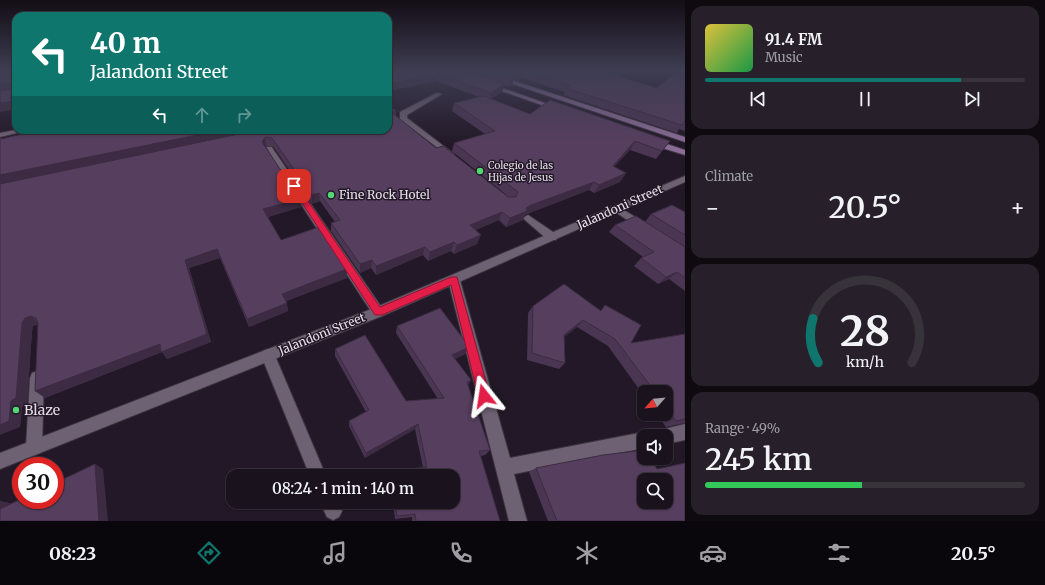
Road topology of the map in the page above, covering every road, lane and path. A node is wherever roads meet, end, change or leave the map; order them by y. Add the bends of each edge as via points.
1 (437, 95) edge
2 (519, 95) edge
3 (551, 95) edge
4 (568, 112) edge
5 (12, 133) edge
6 (0, 135) edge
7 (641, 138) edge
8 (685, 140) edge
9 (269, 149) edge
10 (685, 153) edge
11 (459, 163) edge
12 (685, 179) edge
13 (616, 209) junction
14 (528, 218) edge
15 (654, 233) edge
16 (552, 237) junction
17 (454, 280) junction
18 (378, 312) junction
19 (268, 355) junction
20 (37, 362) edge
21 (685, 432) edge
22 (673, 435) edge
23 (637, 441) edge
24 (34, 447) junction
25 (0, 461) edge
26 (503, 468) junction
27 (315, 469) edge
28 (518, 521) edge

1 - 11 street via 403,114 404,119
2 - 4 main road
3 - 8 main road
5 - 6 street
7 - 10 main road
9 - 18 street
12 - 13 street, Jalandoni Street
13 - 15 street
13 - 16 street, Jalandoni Street
14 - 16 street
16 - 17 street, Jalandoni Street
17 - 18 street, Jalandoni Street
17 - 26 street
18 - 19 street, Jalandoni Street
19 - 24 street, Jalandoni Street
19 - 27 street
20 - 24 street
21 - 22 street
23 - 26 street
24 - 25 street, Jalandoni Street
26 - 28 street

